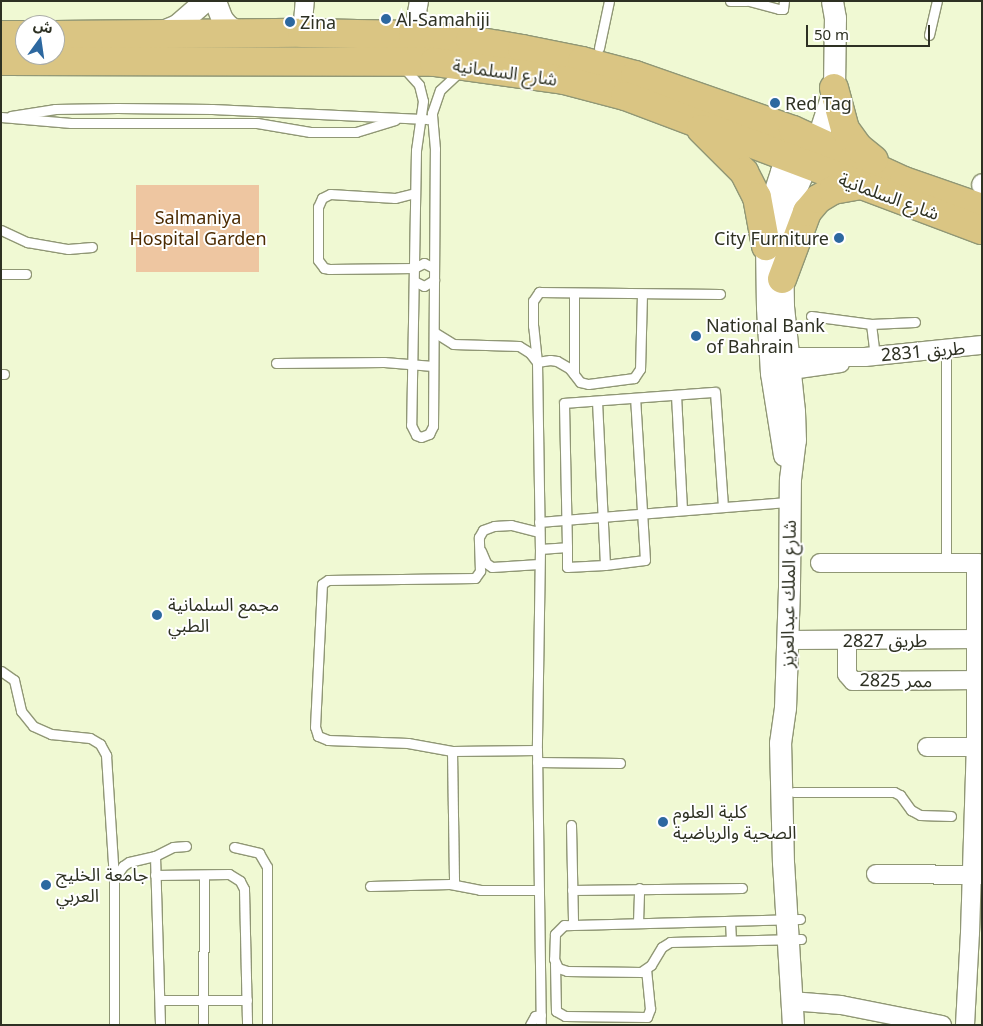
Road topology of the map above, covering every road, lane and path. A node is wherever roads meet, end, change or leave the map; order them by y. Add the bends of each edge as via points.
1 (204, 1) edge
2 (215, 1) edge
3 (305, 1) edge
4 (419, 1) edge
5 (609, 1) edge
6 (730, 1) edge
7 (747, 1) edge
8 (784, 1) edge
9 (832, 1) edge
10 (937, 1) edge
11 (302, 33) junction
12 (65, 34) edge
13 (155, 34) junction
14 (1, 35) edge
15 (15, 35) edge
16 (244, 35) junction
17 (413, 35) junction
18 (929, 35) dead end
19 (599, 48) dead end
20 (1, 61) edge
21 (396, 61) junction
22 (468, 65) junction
23 (834, 88) junction
24 (11, 116) junction
25 (1, 117) edge
26 (398, 119) junction
27 (421, 119) junction
28 (432, 119) junction
29 (693, 121) junction
30 (817, 140) junction
31 (797, 161) junction
32 (904, 181) junction
33 (860, 185) junction
34 (981, 192) edge
35 (415, 193) junction
36 (1, 230) edge
37 (982, 230) edge
38 (766, 246) junction
39 (92, 247) dead end
40 (414, 268) junction
41 (434, 268) junction
42 (1, 274) edge
43 (26, 274) dead end
44 (782, 279) junction
45 (434, 280) junction
46 (414, 281) junction
47 (574, 293) junction
48 (642, 294) junction
49 (720, 294) dead end
50 (811, 316) dead end
51 (915, 322) dead end
52 (871, 324) junction
53 (434, 332) junction
54 (982, 346) edge
55 (946, 348) junction
56 (870, 356) junction
57 (537, 362) junction
58 (276, 363) dead end
59 (413, 364) junction
60 (780, 364) junction
61 (433, 366) junction
62 (574, 374) junction
63 (676, 395) junction
64 (635, 398) junction
65 (598, 401) junction
66 (790, 502) junction
67 (723, 507) junction
68 (682, 510) junction
69 (642, 513) junction
70 (603, 516) junction
71 (567, 519) junction
72 (539, 527) junction
73 (479, 541) junction
74 (567, 547) junction
75 (540, 549) junction
76 (946, 562) junction
77 (980, 562) edge
78 (820, 563) dead end
79 (539, 564) junction
80 (605, 565) junction
81 (979, 639) edge
82 (788, 640) junction
83 (847, 640) junction
84 (1, 671) edge
85 (979, 680) edge
86 (785, 708) junction
87 (978, 743) edge
88 (928, 747) dead end
89 (537, 750) junction
90 (452, 751) junction
91 (537, 762) junction
92 (620, 763) dead end
93 (794, 792) junction
94 (951, 816) dead end
95 (571, 824) dead end
96 (186, 846) dead end
97 (234, 847) dead end
98 (155, 856) junction
99 (876, 874) dead end
100 (155, 875) junction
101 (204, 875) junction
102 (977, 875) edge
103 (114, 879) junction
104 (454, 884) junction
105 (370, 886) dead end
106 (640, 888) junction
107 (742, 888) dead end
108 (539, 890) junction
109 (572, 890) junction
110 (730, 921) junction
111 (638, 922) junction
112 (573, 924) junction
113 (794, 929) junction
114 (976, 933) edge
115 (730, 940) junction
116 (555, 964) junction
117 (646, 970) junction
118 (160, 1000) junction
119 (203, 1000) junction
120 (247, 1000) junction
121 (798, 1001) junction
122 (541, 1015) junction
123 (114, 1025) edge
124 (160, 1025) edge
125 (203, 1025) edge
126 (247, 1025) edge
127 (267, 1025) edge
128 (530, 1025) edge
129 (541, 1025) edge
130 (793, 1025) edge
131 (806, 1025) edge
132 (942, 1025) edge
133 (965, 1025) edge

1 - 13 street via 177,25
2 - 16 street via 222,19
3 - 11 street
4 - 17 street
5 - 19 lane
6 - 7 lane
7 - 8 lane via 783,9
9 - 23 street, شارع الملك عبدالعزيز via 835,18
10 - 18 lane
11 - 16 main road, شارع السلمانية
11 - 17 main road, شارع السلمانية
12 - 13 main road, شارع السلمانية
13 - 16 main road, شارع السلمانية
14 - 15 main road
17 - 30 main road, شارع السلمانية via 470,40 582,61 635,75
20 - 21 main road, شارع السلمانية
21 - 22 main road, شارع السلمانية
21 - 27 lane via 419,85 423,101
22 - 28 lane via 440,90
22 - 29 main road, شارع السلمانية via 564,80 625,96
23 - 30 street, شارع الملك عبدالعزيز
23 - 32 main road via 846,129 859,148
24 - 25 lane
24 - 26 lane via 48,110 117,108 366,115
24 - 26 lane via 71,123 257,123 310,132 356,132
26 - 27 lane
27 - 28 lane
27 - 35 lane
28 - 41 lane via 435,149
29 - 31 main road, شارع السلمانية
29 - 38 main road via 744,172 757,197
30 - 31 street, شارع الملك عبدالعزيز
30 - 32 main road, شارع السلمانية
31 - 33 main road, شارع السلمانية
31 - 38 street, شارع الملك عبدالعزيز via 774,193
31 - 44 street, شارع الملك عبدالعزيز via 786,225
32 - 34 main road, شارع السلمانية
33 - 37 main road, شارع السلمانية
33 - 44 main road via 833,190 818,199 807,212
35 - 40 lane
35 - 40 lane via 395,198 330,194 319,202 317,255 324,268
36 - 39 lane via 27,242 68,249
38 - 60 street, شارع الملك عبدالعزيز
40 - 41 lane via 424,263
40 - 46 lane
41 - 45 lane
42 - 43 lane
44 - 60 street, شارع الملك عبدالعزيز
45 - 46 lane via 424,286
45 - 53 lane
46 - 59 lane
47 - 48 lane
47 - 57 lane via 539,292 533,298 532,326
47 - 62 lane
48 - 49 lane
48 - 62 lane via 640,369 637,376 630,380 588,384 580,382
50 - 52 lane
51 - 52 lane
52 - 56 lane
53 - 57 lane via 453,344 519,346
53 - 61 lane
54 - 55 street, طريق 2831
55 - 56 street, طريق 2831
55 - 76 lane
56 - 60 street, طريق 2831 via 821,367
57 - 62 lane via 557,361
57 - 72 lane
58 - 59 lane
59 - 61 lane
59 - 61 lane via 410,424 413,432 421,437 429,434 433,426
60 - 66 street, شارع الملك عبدالعزيز via 795,440
63 - 64 lane
63 - 67 lane via 715,392
63 - 68 lane
64 - 65 lane
64 - 69 lane
65 - 70 lane
65 - 71 lane via 564,403
66 - 67 lane
66 - 82 street, شارع الملك عبدالعزيز
67 - 68 lane
68 - 69 lane
69 - 70 lane
69 - 80 lane via 644,560
70 - 71 lane
70 - 80 lane
71 - 72 lane
71 - 74 lane
72 - 73 lane via 487,527 480,533
72 - 75 lane
73 - 79 lane via 483,557 492,567
73 - 90 lane via 480,571 475,578 328,580 320,587 315,727 318,736 328,740 408,742
74 - 75 lane
74 - 80 lane via 567,567
75 - 79 lane
76 - 77 street
76 - 78 street
77 - 81 street via 976,573
79 - 89 lane
81 - 83 street, طريق 2827
81 - 85 street
82 - 83 street, طريق 2827
82 - 86 street, شارع الملك عبدالعزيز
83 - 85 street, ممر 2825 via 847,674 853,681
84 - 103 lane via 14,680 21,711 33,726 51,734 90,738 104,749
85 - 87 street
86 - 93 street, شارع الملك عبدالعزيز
86 - 113 street, شارع الملك عبدالعزيز via 780,743
87 - 88 street
87 - 102 street
89 - 90 lane
89 - 91 lane
90 - 104 lane
91 - 92 lane
91 - 108 lane
93 - 94 lane via 894,792 920,815
93 - 113 street, شارع الملك عبدالعزيز
95 - 109 lane
96 - 98 lane via 173,847
97 - 127 lane via 259,853 267,867
98 - 100 lane
98 - 103 lane via 129,862
99 - 102 street
100 - 101 lane
100 - 118 lane
101 - 119 lane
101 - 120 lane via 229,874 242,884
102 - 114 street
103 - 123 lane
104 - 105 lane
104 - 108 lane via 476,889
106 - 107 lane
106 - 109 lane
106 - 111 lane
108 - 122 lane
109 - 112 lane
110 - 111 lane
110 - 113 lane
110 - 115 lane
111 - 112 lane
112 - 116 lane via 560,927 554,934
113 - 115 lane
113 - 121 street, شارع الملك عبدالعزيز
114 - 133 street
115 - 117 lane via 670,942 662,947
116 - 117 lane via 568,971 634,973
116 - 117 lane via 556,1011 565,1016 647,1017 650,1009
118 - 119 lane
118 - 124 lane
119 - 120 lane
119 - 125 lane
120 - 126 lane
121 - 130 street, شارع الملك عبدالعزيز
121 - 131 street, شارع الملك عبدالعزيز
121 - 132 street via 860,1008
122 - 128 lane via 535,1016
122 - 129 lane

